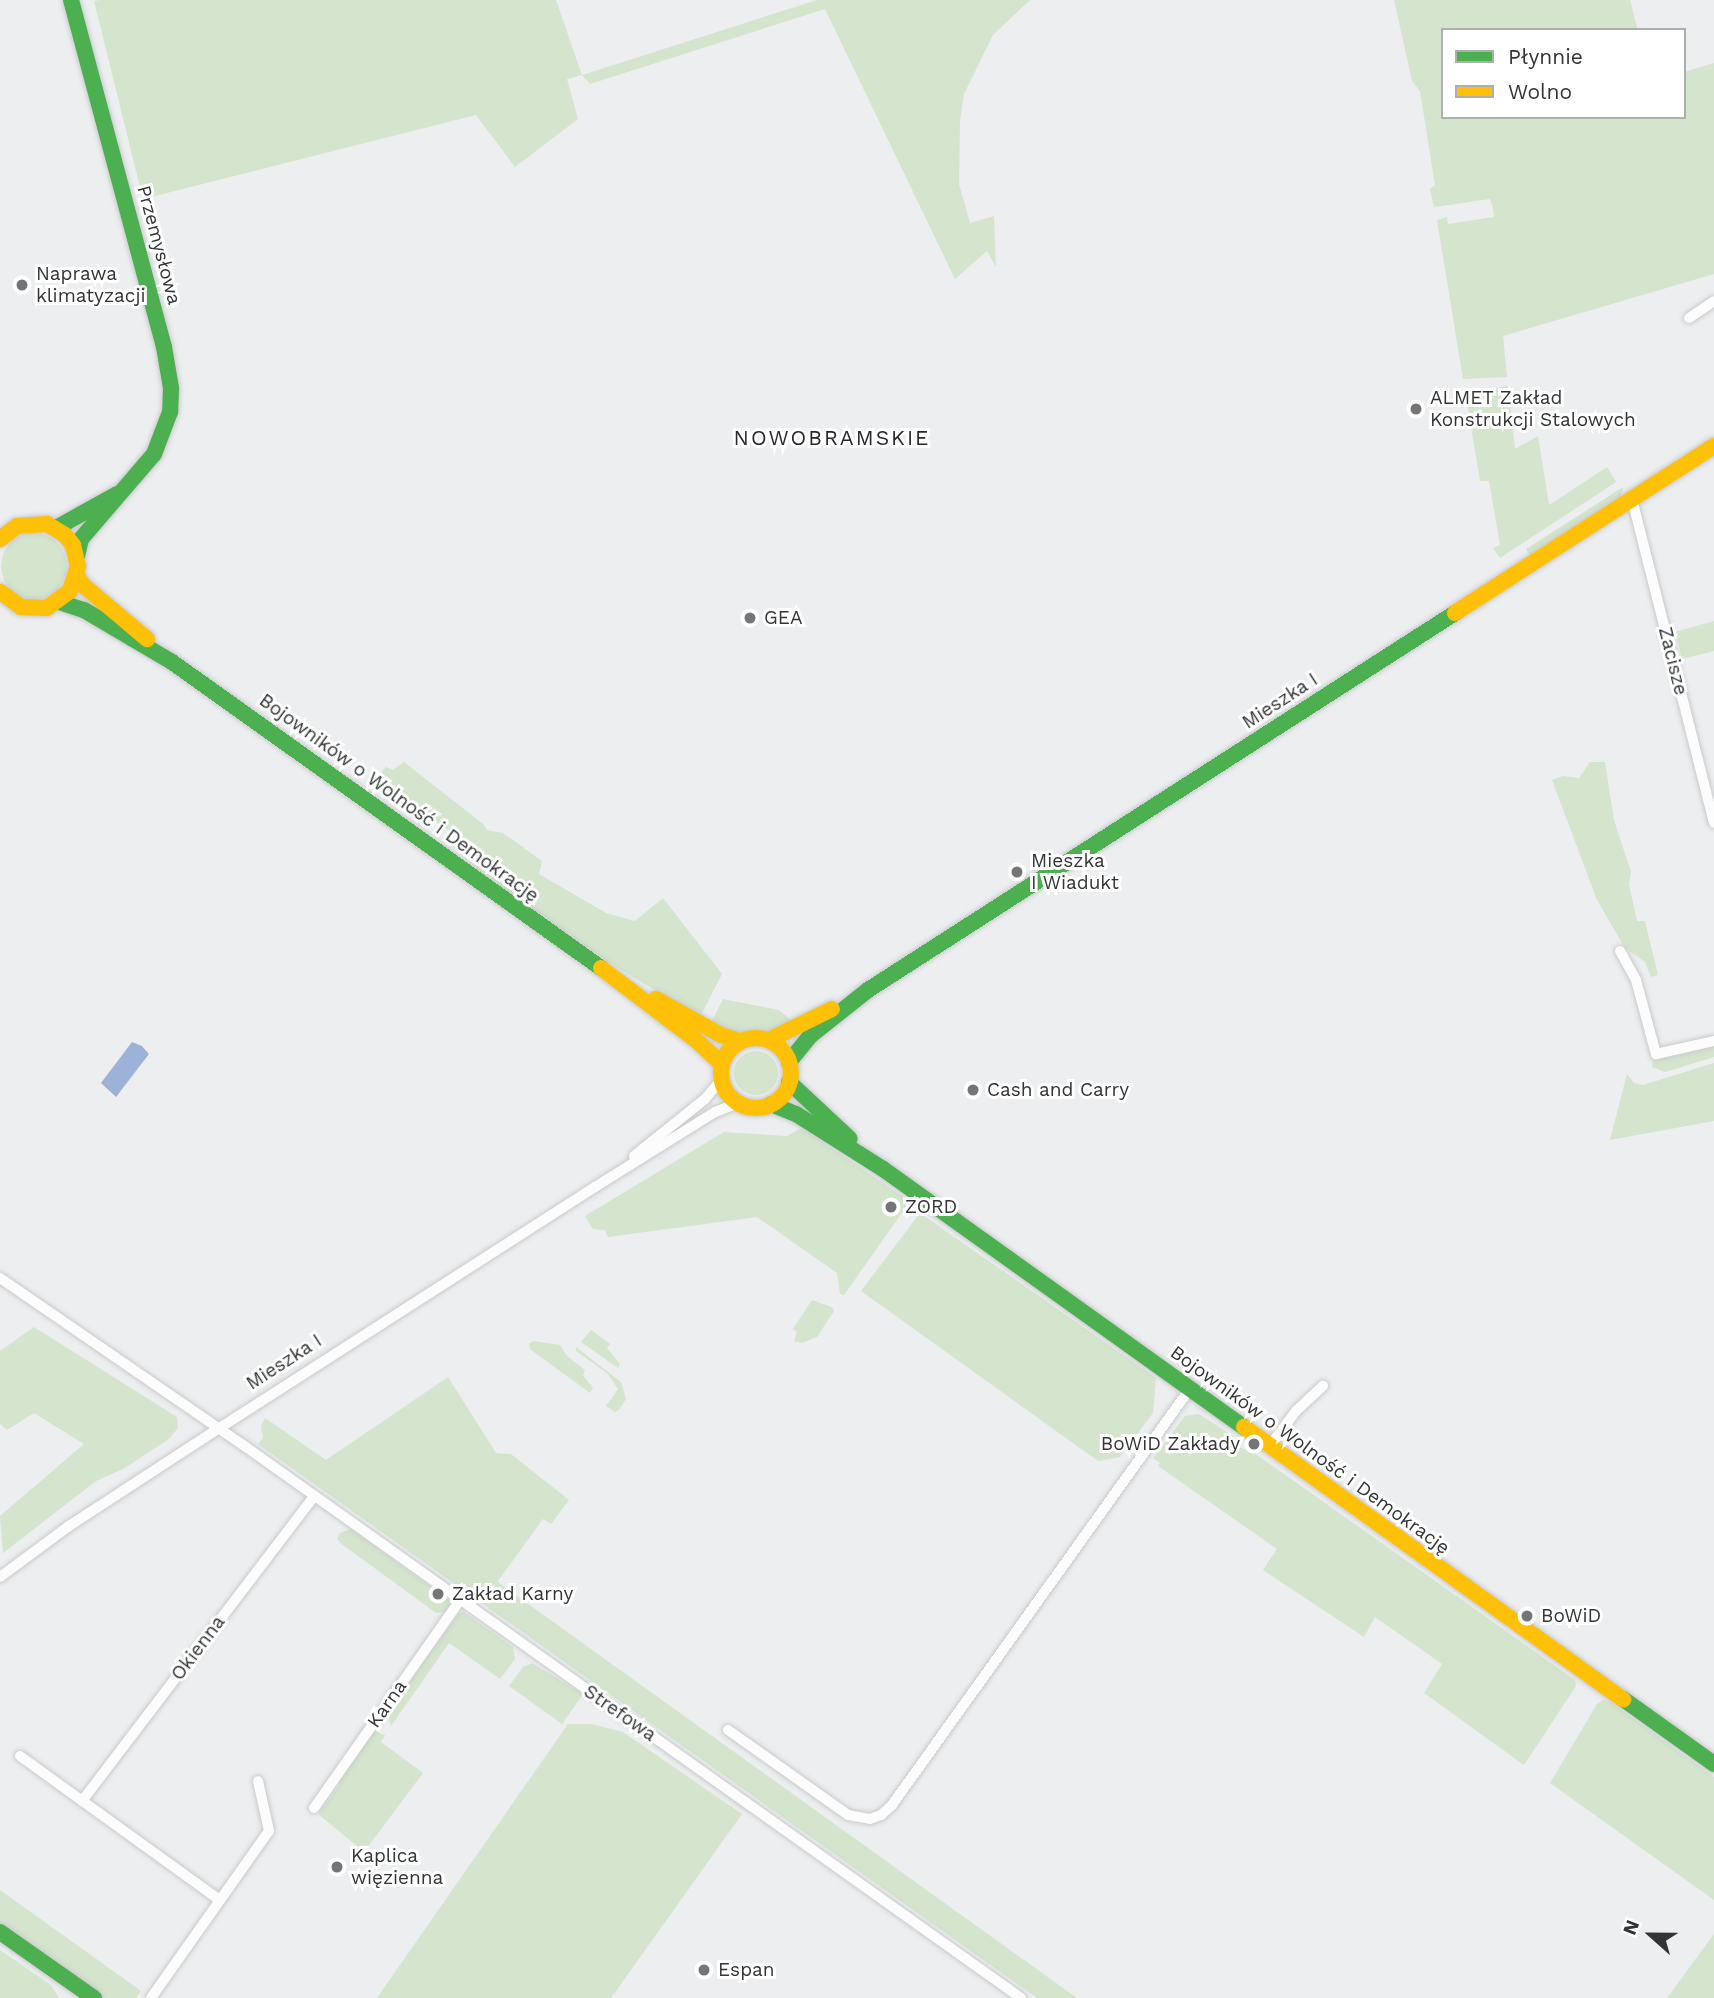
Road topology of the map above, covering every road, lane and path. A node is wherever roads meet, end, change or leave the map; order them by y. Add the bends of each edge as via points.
1 (71, 0) edge
2 (1714, 302) edge
3 (1689, 318) dead end
4 (1714, 446) edge
5 (122, 491) junction
6 (1632, 499) junction
7 (56, 528) junction
8 (3, 533) edge
9 (77, 556) junction
10 (77, 576) junction
11 (4, 599) edge
12 (59, 602) junction
13 (172, 662) junction
14 (1714, 823) edge
15 (1620, 951) dead end
16 (601, 969) junction
17 (868, 990) junction
18 (769, 1040) junction
19 (740, 1041) junction
20 (1714, 1041) edge
21 (789, 1062) junction
22 (722, 1072) junction
23 (789, 1082) junction
24 (738, 1103) junction
25 (771, 1104) junction
26 (883, 1168) junction
27 (595, 1187) junction
28 (0, 1278) edge
29 (1323, 1386) dead end
30 (1189, 1390) junction
31 (218, 1429) junction
32 (1269, 1447) junction
33 (314, 1496) junction
34 (0, 1577) edge
35 (460, 1600) junction
36 (728, 1730) dead end
37 (20, 1756) dead end
38 (1714, 1764) edge
39 (258, 1781) dead end
40 (82, 1801) junction
41 (314, 1808) dead end
42 (220, 1900) junction
43 (0, 1932) edge
44 (94, 1998) edge
45 (151, 1998) edge
46 (1021, 1998) edge

1 - 5 main road, Przemysłowa via 171,388 170,412 160,441
2 - 3 street
4 - 6 main road, Mieszka I
5 - 7 main road, Przemysłowa
5 - 9 main road, Przemysłowa via 81,539
6 - 14 street, Zacisze
6 - 17 main road, Mieszka I
7 - 8 main road via 37,522
7 - 9 main road
9 - 10 main road
10 - 12 main road
10 - 13 main road, Bojowników o Wolność i Demokrację
11 - 12 main road via 34,610
12 - 13 main road, Bojowników o Wolność i Demokrację via 84,610
13 - 16 main road, Bojowników o Wolność i Demokrację
15 - 20 street via 1636,980 1656,1054
16 - 19 main road, Bojowników o Wolność i Demokrację via 704,1027
16 - 22 main road, Bojowników o Wolność i Demokrację via 696,1040
17 - 18 main road, Mieszka I
17 - 21 main road, Mieszka I via 810,1036
18 - 19 main road
18 - 21 main road
19 - 22 main road via 726,1055
21 - 23 main road
22 - 24 main road via 727,1093
22 - 27 street, Mieszka I via 705,1099
23 - 25 main road
23 - 26 main road, Bojowników o Wolność i Demokrację
24 - 25 main road via 749,1107
24 - 27 street, Mieszka I via 715,1112
25 - 26 main road, Bojowników o Wolność i Demokrację via 796,1114
26 - 30 main road, Bojowników o Wolność i Demokrację
27 - 31 street, Mieszka I
28 - 31 street, Strefowa
29 - 32 street via 1296,1411
30 - 32 main road, Bojowników o Wolność i Demokrację
30 - 36 street via 881,1815 870,1819 848,1815
31 - 33 street, Strefowa
31 - 34 street, Mieszka I
32 - 38 main road, Bojowników o Wolność i Demokrację
33 - 35 street, Strefowa
33 - 40 street, Okienna
35 - 41 street, Karna
35 - 46 street, Strefowa
37 - 40 street
39 - 42 street via 269,1831
40 - 42 street
42 - 45 street
43 - 44 main road

